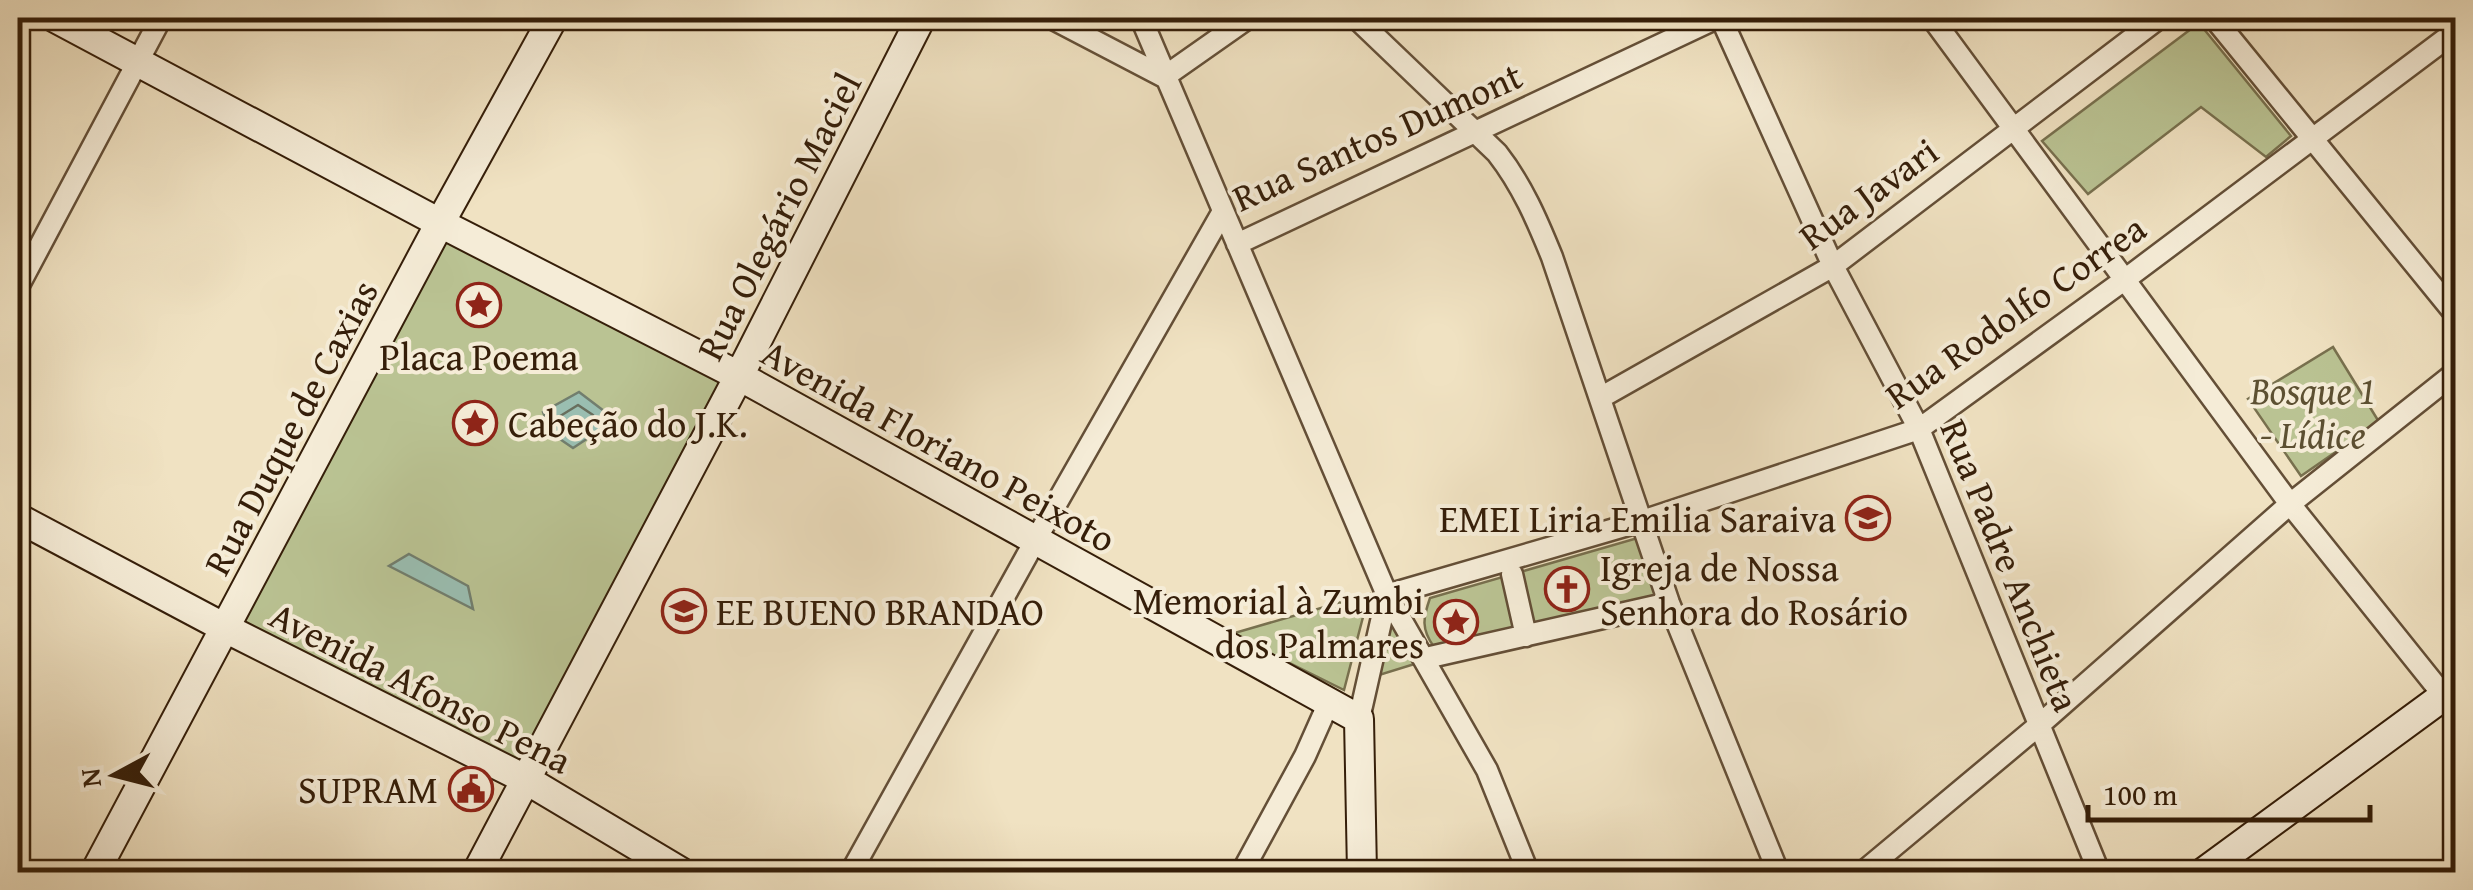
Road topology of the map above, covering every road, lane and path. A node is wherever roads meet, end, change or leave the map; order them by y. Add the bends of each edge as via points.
1 (55, 18) edge
2 (161, 18) edge
3 (552, 18) edge
4 (921, 18) edge
5 (1051, 18) edge
6 (1141, 18) edge
7 (1248, 18) edge
8 (1356, 18) edge
9 (1719, 18) edge
10 (1932, 18) edge
11 (2158, 18) edge
12 (2214, 18) edge
13 (2456, 31) edge
14 (138, 63) junction
15 (1164, 78) junction
16 (2014, 129) junction
17 (1475, 132) junction
18 (2312, 138) junction
19 (1222, 213) junction
20 (440, 223) junction
21 (1237, 244) junction
22 (1832, 266) junction
23 (2127, 278) junction
24 (18, 287) edge
25 (2456, 315) edge
26 (2456, 372) edge
27 (739, 376) junction
28 (1600, 398) junction
29 (1918, 429) junction
30 (2290, 504) junction
31 (18, 518) edge
32 (1642, 521) junction
33 (1035, 541) junction
34 (1512, 574) dead end
35 (1388, 596) junction
36 (1668, 603) junction
37 (226, 629) junction
38 (1526, 636) junction
39 (1426, 658) junction
40 (2452, 698) edge
41 (1328, 702) junction
42 (1359, 719) junction
43 (2038, 726) junction
44 (525, 779) junction
45 (95, 872) edge
46 (477, 872) edge
47 (681, 872) edge
48 (851, 872) edge
49 (1242, 872) edge
50 (1362, 872) edge
51 (1528, 872) edge
52 (1778, 872) edge
53 (1863, 872) edge
54 (2100, 872) edge
55 (2204, 872) edge

1 - 14 street, Avenida Floriano Peixoto
2 - 14 street
3 - 20 street, Rua Duque de Caxias
4 - 27 street, Rua Olegário Maciel
5 - 15 street
6 - 15 street
7 - 15 street
8 - 17 street
9 - 17 street, Rua Santos Dumont
9 - 22 street, Rua Padre Anchieta
10 - 16 street
11 - 16 street, Rua Javari
12 - 18 street
13 - 18 street, Rua Rodolfo Correa
14 - 20 street, Avenida Floriano Peixoto
14 - 24 street
15 - 19 street
16 - 22 street, Rua Javari
16 - 23 street
17 - 21 street, Rua Santos Dumont
17 - 28 street via 1512,172 1533,211
18 - 23 street, Rua Rodolfo Correa
18 - 25 street
19 - 21 street, Rua Santos Dumont
19 - 33 street, Rua Santos Dumont
20 - 27 street, Avenida Floriano Peixoto
20 - 37 street, Rua Duque de Caxias
21 - 35 street
22 - 28 street, Rua Javari
22 - 29 street, Rua Padre Anchieta
23 - 29 street, Rua Rodolfo Correa
23 - 30 street
26 - 30 street
27 - 33 street, Avenida Floriano Peixoto
27 - 44 street, Rua Olegário Maciel
28 - 32 street
29 - 32 street, Rua Rodolfo Correa
29 - 43 street, Rua Padre Anchieta
30 - 40 street
30 - 43 street
31 - 37 street, Avenida Afonso Pena
32 - 35 street, Rua Rodolfo Correa
32 - 36 street
33 - 41 street, Avenida Floriano Peixoto
33 - 48 street, Rua Santos Dumont
34 - 38 street
35 - 39 street
35 - 42 street
36 - 38 street
36 - 52 street
37 - 44 street, Avenida Afonso Pena
37 - 45 street, Rua Duque de Caxias
38 - 39 street
39 - 51 street via 1487,770
40 - 55 street
41 - 42 street, Avenida Floriano Peixoto
41 - 49 street
42 - 50 street
43 - 53 street
43 - 54 street, Rua Padre Anchieta
44 - 46 street, Rua Olegário Maciel
44 - 47 street, Avenida Afonso Pena

